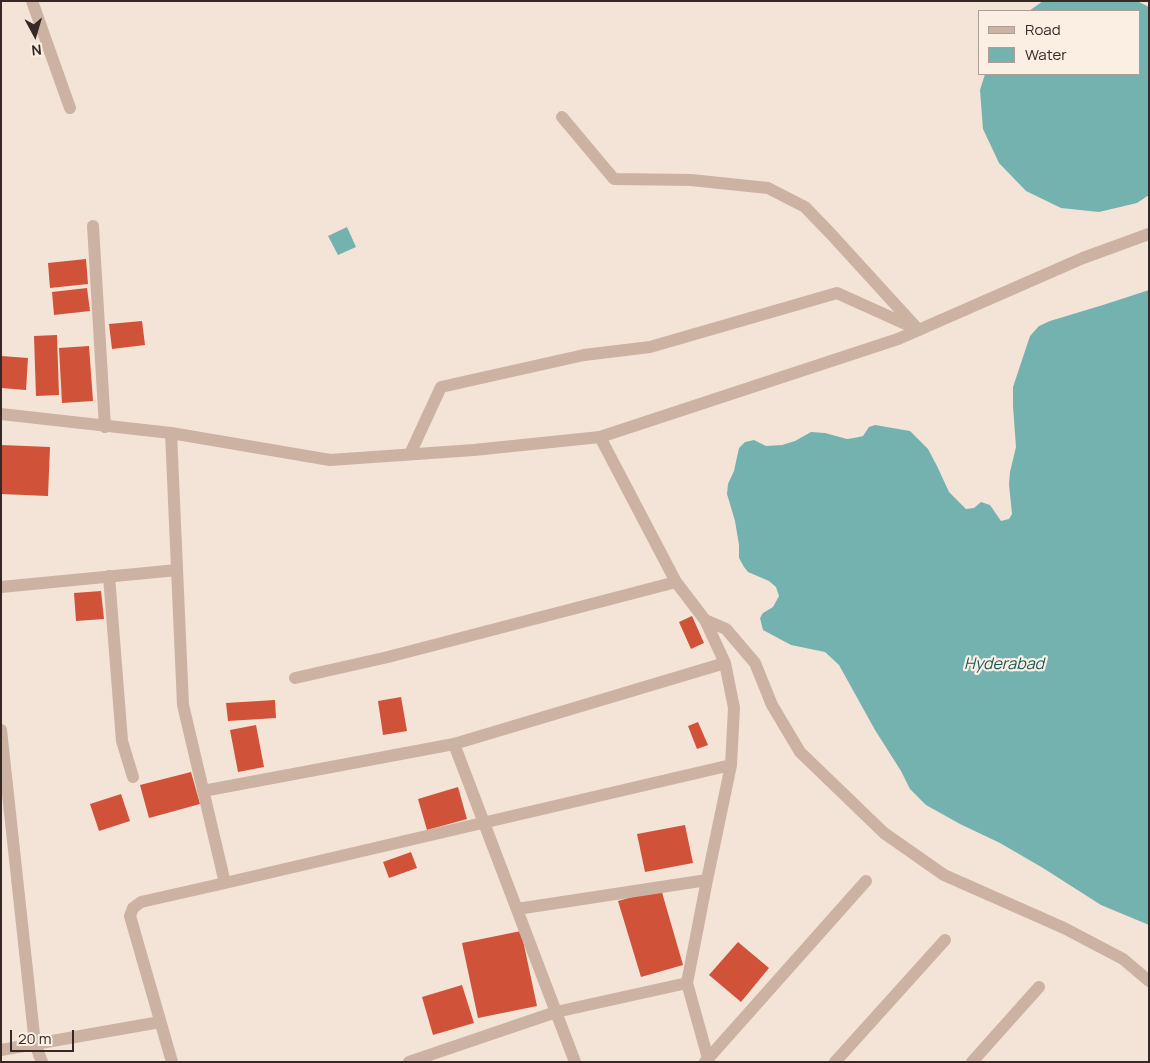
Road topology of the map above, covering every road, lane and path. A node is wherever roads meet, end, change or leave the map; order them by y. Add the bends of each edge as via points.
1 (32, 1) edge
2 (70, 108) dead end
3 (562, 116) dead end
4 (93, 226) dead end
5 (1149, 234) edge
6 (919, 330) junction
7 (1, 414) edge
8 (105, 427) junction
9 (171, 433) junction
10 (600, 437) junction
11 (410, 454) junction
12 (177, 570) junction
13 (109, 576) junction
14 (676, 582) junction
15 (1, 587) edge
16 (704, 620) junction
17 (726, 664) junction
18 (295, 678) dead end
19 (1, 730) edge
20 (454, 744) junction
21 (731, 765) junction
22 (133, 777) dead end
23 (204, 790) junction
24 (6, 820) edge
25 (484, 822) junction
26 (707, 880) junction
27 (866, 881) dead end
28 (226, 883) junction
29 (517, 909) junction
30 (945, 940) dead end
31 (1149, 981) edge
32 (687, 983) junction
33 (1039, 987) dead end
34 (556, 1012) junction
35 (160, 1022) junction
36 (35, 1044) junction
37 (4, 1049) edge
38 (707, 1061) edge
39 (10, 1062) edge
40 (42, 1062) edge
41 (172, 1062) edge
42 (409, 1062) edge
43 (575, 1062) edge
44 (835, 1062) edge
45 (972, 1062) edge

1 - 2 street
3 - 6 street via 614,179 691,180 768,188 805,207
4 - 8 street
5 - 6 street via 1083,258
6 - 10 street
6 - 11 street via 837,293 650,347 584,355 441,387
7 - 8 street
8 - 9 street
9 - 11 street via 330,460
9 - 12 street
10 - 11 street
10 - 14 street
12 - 13 street
12 - 23 street via 183,705
13 - 15 street
13 - 22 street via 122,741
14 - 16 street
14 - 18 street
16 - 17 street
16 - 31 street via 726,629 755,662 772,705 800,752 884,833 944,874 1124,959
17 - 20 street
17 - 21 street via 734,708
19 - 24 street
20 - 23 street
20 - 25 street
21 - 25 street
21 - 26 street
23 - 28 street
24 - 36 street
25 - 28 street
25 - 29 street
26 - 29 street
26 - 32 street
27 - 38 street
28 - 35 street via 141,902 133,908 130,916
29 - 34 street
30 - 44 street
32 - 34 street
32 - 38 street
33 - 45 street
34 - 42 street
34 - 43 street
35 - 36 street
35 - 41 street
36 - 37 street
36 - 40 street
37 - 39 street

